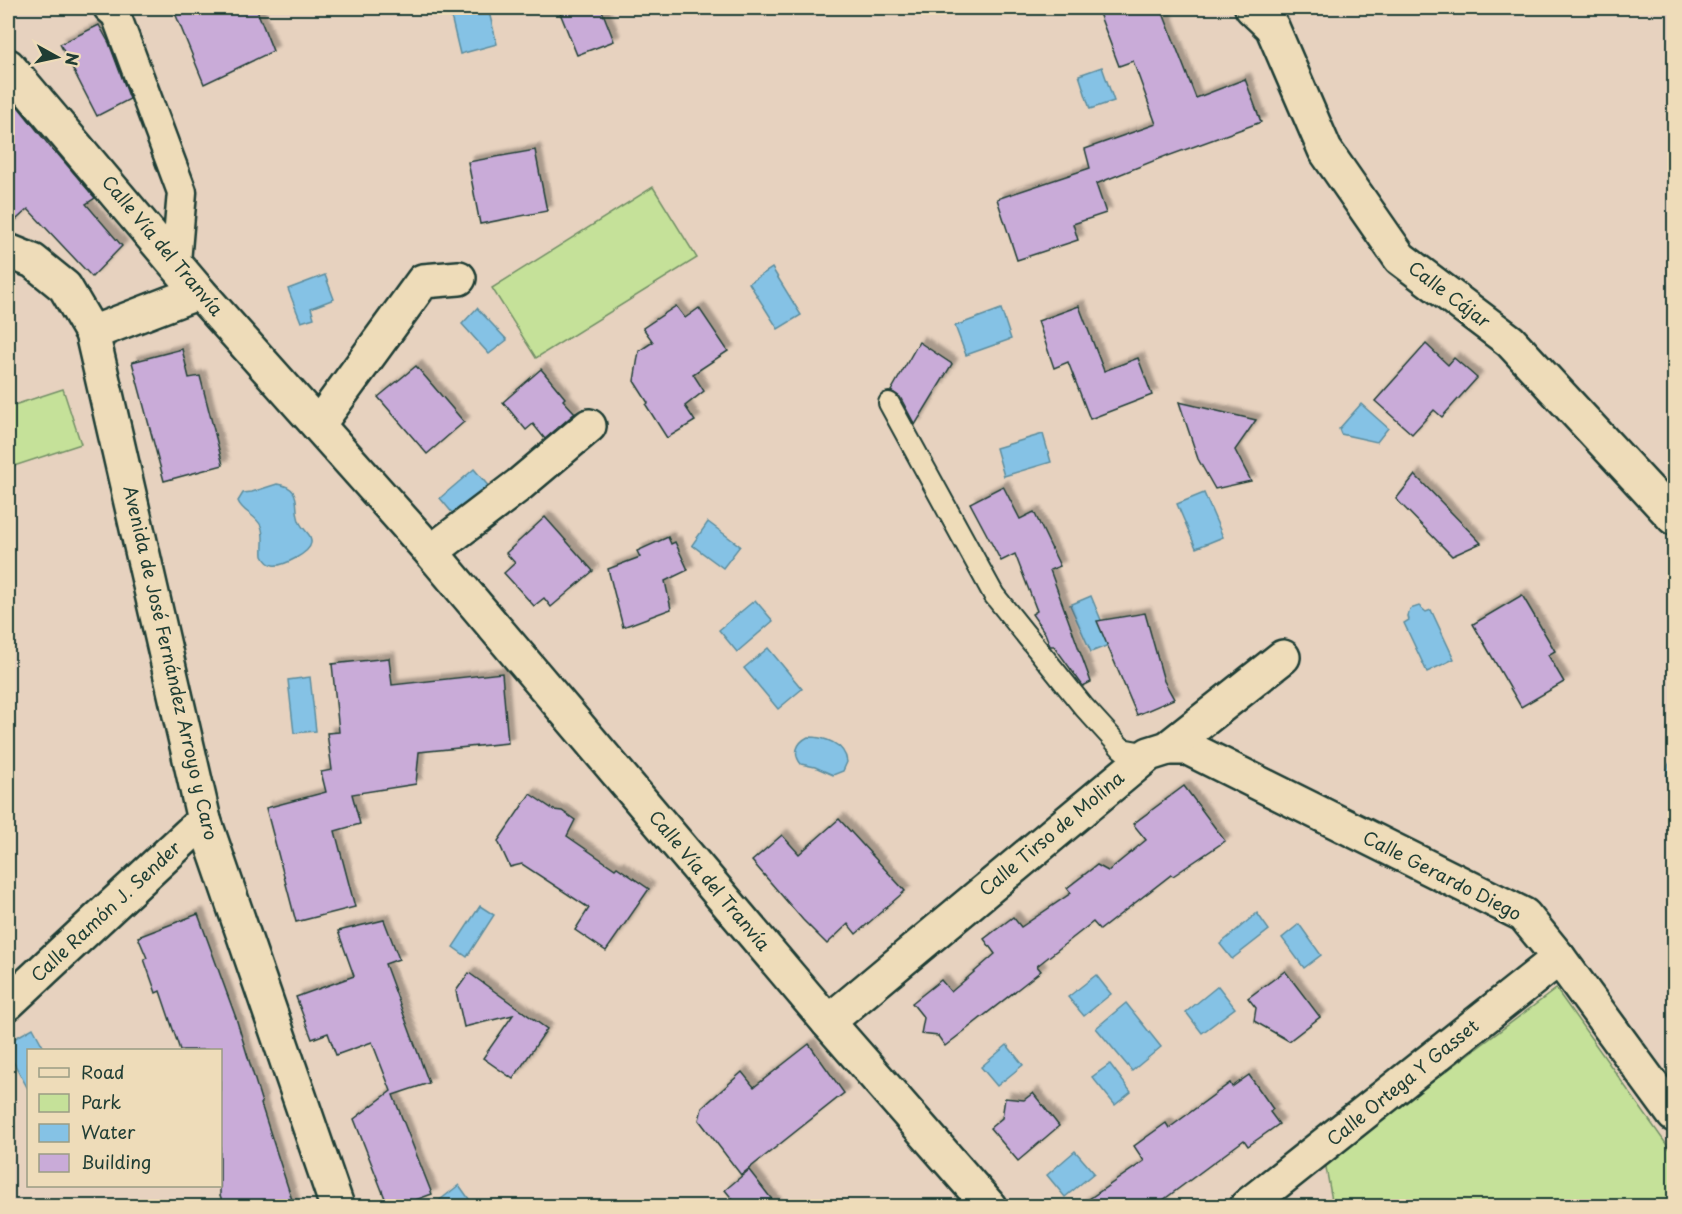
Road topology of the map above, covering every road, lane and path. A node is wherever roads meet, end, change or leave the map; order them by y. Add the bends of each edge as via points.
1 (108, 8) edge
2 (1252, 8) edge
3 (8, 66) edge
4 (8, 251) edge
5 (176, 262) junction
6 (459, 278) dead end
7 (200, 292) junction
8 (92, 333) junction
9 (889, 403) dead end
10 (318, 425) junction
11 (589, 426) dead end
12 (1674, 518) edge
13 (431, 552) junction
14 (1283, 657) dead end
15 (1158, 751) junction
16 (204, 820) junction
17 (1559, 958) junction
18 (8, 1003) edge
19 (828, 1022) junction
20 (1674, 1115) edge
21 (337, 1206) edge
22 (989, 1206) edge
23 (1247, 1206) edge

1 - 5 street via 116,15 182,192
2 - 12 street, Calle Cájar via 1272,27 1325,150 1400,258 1510,341
3 - 5 street, Calle Vía del Tranvía
4 - 8 street, Avenida de José Fernández Arroyo y Caro via 33,261 64,287
5 - 7 street, Calle Vía del Tranvía
6 - 10 street via 423,281
7 - 8 street
7 - 10 street, Calle Vía del Tranvía
8 - 16 street, Avenida de José Fernández Arroyo y Caro
9 - 15 lane via 994,595 1122,748
10 - 13 street, Calle Vía del Tranvía
11 - 13 street
13 - 19 street, Calle Vía del Tranvía
14 - 15 street, Calle Tirso de Molina
15 - 17 street, Calle Gerardo Diego via 1188,748 1524,915
15 - 19 street, Calle Tirso de Molina
16 - 18 street, Calle Ramón J. Sender
16 - 21 street, Avenida de José Fernández Arroyo y Caro
17 - 20 street, Calle Gerardo Diego
17 - 23 street, Calle Ortega Y Gasset
19 - 22 street, Calle Vía del Tranvía

